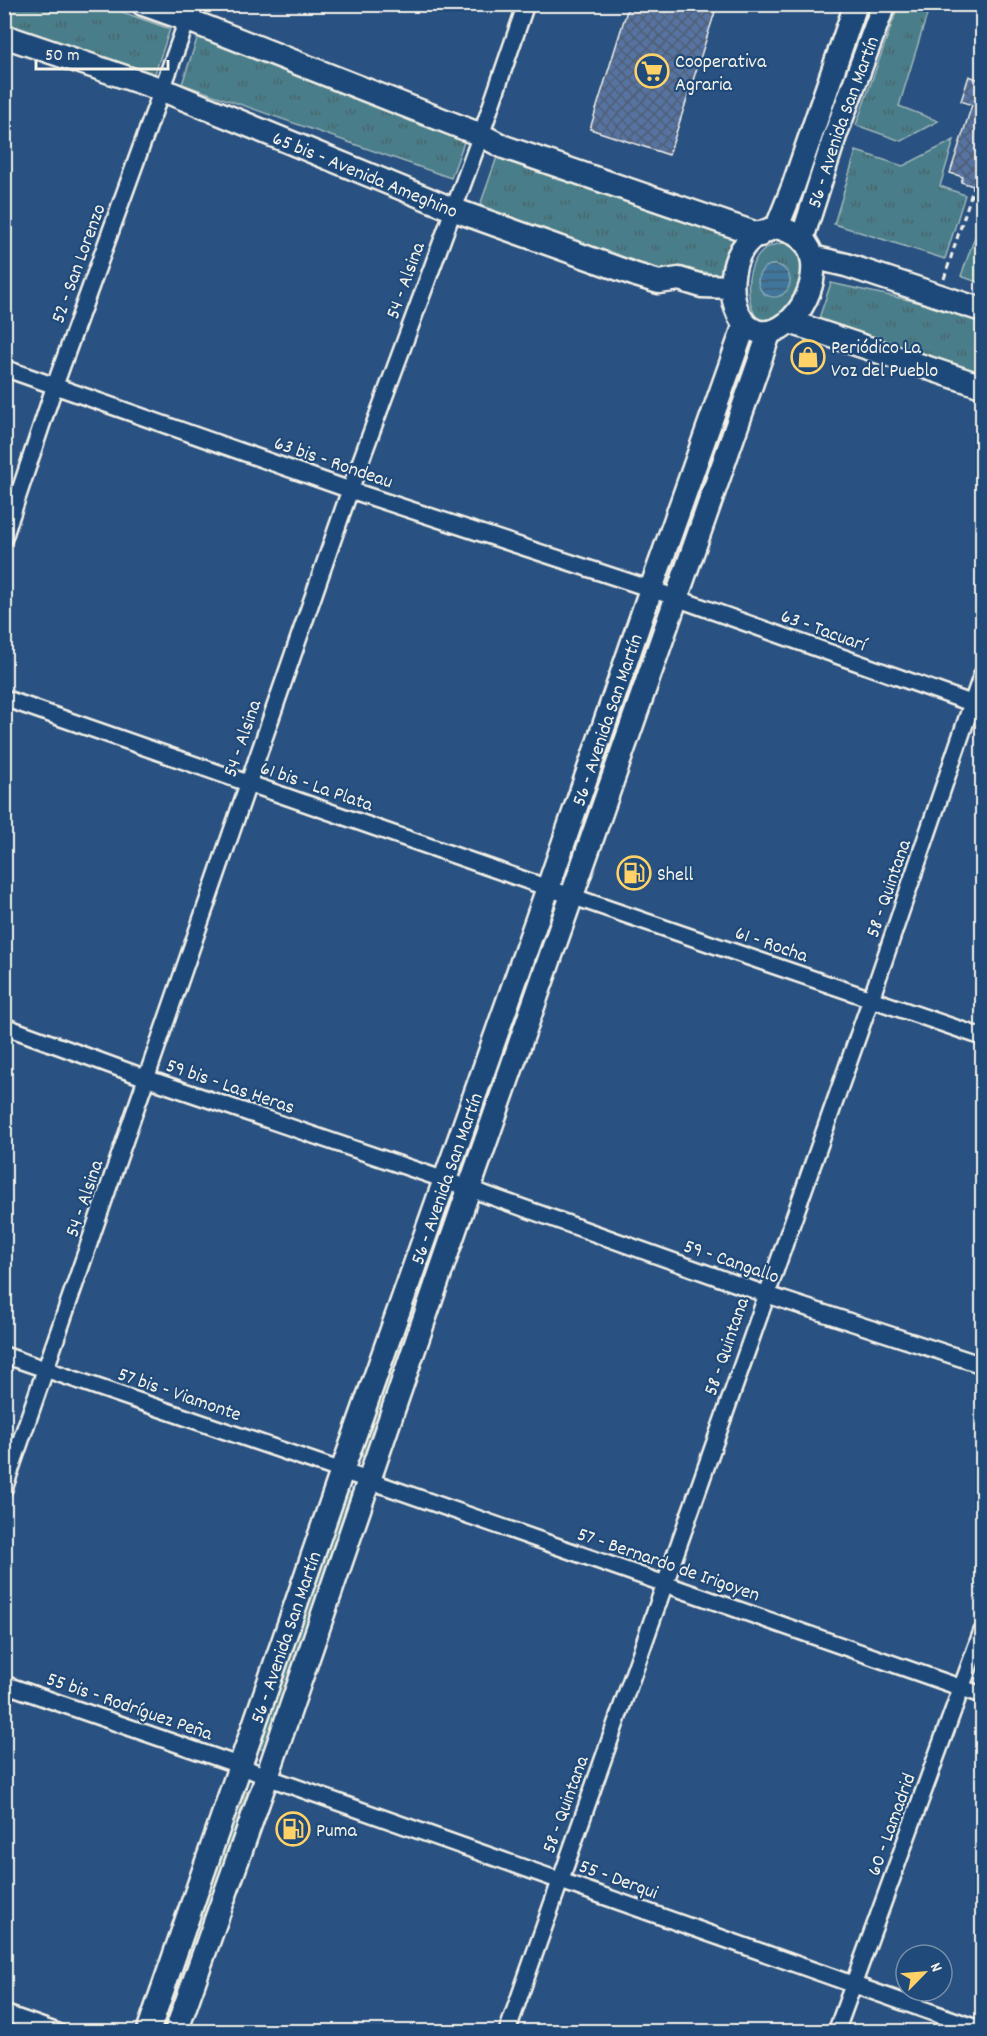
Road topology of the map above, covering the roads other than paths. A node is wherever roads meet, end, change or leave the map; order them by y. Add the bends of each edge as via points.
1 (143, 4) edge
2 (526, 4) edge
3 (856, 4) edge
4 (884, 4) edge
5 (191, 12) edge
6 (4, 36) edge
7 (163, 90) junction
8 (481, 135) junction
9 (452, 209) junction
10 (768, 231) junction
11 (807, 248) junction
12 (732, 287) junction
13 (982, 310) edge
14 (790, 322) junction
15 (745, 324) junction
16 (767, 332) junction
17 (4, 368) edge
18 (55, 385) junction
19 (982, 386) edge
20 (350, 490) junction
21 (4, 538) edge
22 (651, 589) junction
23 (675, 598) junction
24 (982, 674) edge
25 (4, 698) edge
26 (977, 706) edge
27 (248, 783) junction
28 (548, 888) junction
29 (572, 896) junction
30 (871, 999) junction
31 (4, 1026) edge
32 (982, 1037) edge
33 (146, 1078) junction
34 (445, 1180) junction
35 (469, 1189) junction
36 (765, 1294) junction
37 (4, 1355) edge
38 (982, 1365) edge
39 (46, 1370) junction
40 (342, 1471) junction
41 (368, 1480) junction
42 (4, 1488) edge
43 (664, 1583) junction
44 (982, 1631) edge
45 (4, 1684) edge
46 (963, 1689) junction
47 (982, 1695) edge
48 (241, 1766) junction
49 (267, 1777) junction
50 (560, 1879) junction
51 (852, 1985) junction
52 (4, 2013) edge
53 (982, 2030) edge
54 (58, 2031) edge
55 (148, 2031) edge
56 (176, 2031) edge
57 (507, 2031) edge
58 (836, 2031) edge

1 - 5 main road
2 - 8 street, 54 - Alsina
3 - 10 main road, 56 - Avenida San Martín
4 - 11 main road, 56 - Avenida San Martín via 835,136
5 - 7 street, 52 - San Lorenzo
5 - 8 main road
6 - 7 main road, 65 bis - Avenida Ameghino
7 - 9 main road, 65 bis - Avenida Ameghino
7 - 18 street, 52 - San Lorenzo
8 - 9 street, 54 - Alsina
8 - 10 main road via 504,147
9 - 12 main road, 65 bis - Avenida Ameghino via 659,282 679,279 702,286
9 - 20 street, 54 - Alsina
10 - 11 main road via 792,232
10 - 12 main road via 752,238 742,250 734,268
11 - 13 main road via 846,265
11 - 14 main road via 813,274 802,306
12 - 15 main road via 735,306
14 - 16 main road
14 - 19 main road
15 - 16 main road
15 - 22 main road, 56 - Avenida San Martín
16 - 23 main road, 56 - Avenida San Martín
17 - 18 street, 63 bis - Rondeau
18 - 20 street, 63 bis - Rondeau
18 - 21 street, 52 - San Lorenzo
20 - 22 street, 63 bis - Rondeau
20 - 27 street, 54 - Alsina
22 - 23 street, 63 - Tacuarí
22 - 28 main road, 56 - Avenida San Martín
23 - 26 street, 63 - Tacuarí
23 - 29 main road, 56 - Avenida San Martín
24 - 26 street, 58 - Quintana
25 - 27 street, 61 bis - La Plata
26 - 30 street, 58 - Quintana
27 - 28 street, 61 bis - La Plata
27 - 33 street, 54 - Alsina
28 - 29 street, 61 - Rocha
28 - 34 main road, 56 - Avenida San Martín
29 - 30 street, 61 - Rocha
29 - 35 main road, 56 - Avenida San Martín
30 - 32 street, 61 - Rocha
30 - 36 street, 58 - Quintana
31 - 33 street, 59 bis - Las Heras
33 - 34 street, 59 bis - Las Heras
33 - 39 street, 54 - Alsina
34 - 35 street, 59 bis - Las Heras
34 - 40 main road, 56 - Avenida San Martín
35 - 36 street, 59 - Cangallo
35 - 41 main road, 56 - Avenida San Martín
36 - 38 street, 59 - Cangallo
36 - 43 street, 58 - Quintana
37 - 39 street, 57 bis - Viamonte
39 - 40 street, 57 bis - Viamonte
39 - 42 street, 54 - Alsina
40 - 41 street, 57 - Bernardo de Irigoyen
40 - 48 main road, 56 - Avenida San Martín
41 - 43 street, 57 - Bernardo de Irigoyen
41 - 49 main road, 56 - Avenida San Martín
43 - 46 street, 57 - Bernardo de Irigoyen
43 - 50 street, 58 - Quintana
44 - 46 street, 60 - Lamadrid
45 - 48 street, 55 bis - Rodríguez Peña
46 - 47 street, 57 - Bernardo de Irigoyen
46 - 51 street, 60 - Lamadrid
48 - 49 street, 55 - Derqui
48 - 55 main road, 56 - Avenida San Martín
49 - 50 street, 55 - Derqui
49 - 56 main road, 56 - Avenida San Martín
50 - 51 street, 55 - Derqui
50 - 57 street, 58 - Quintana
51 - 53 street, 55 - Derqui
51 - 58 street, 60 - Lamadrid
52 - 54 street

